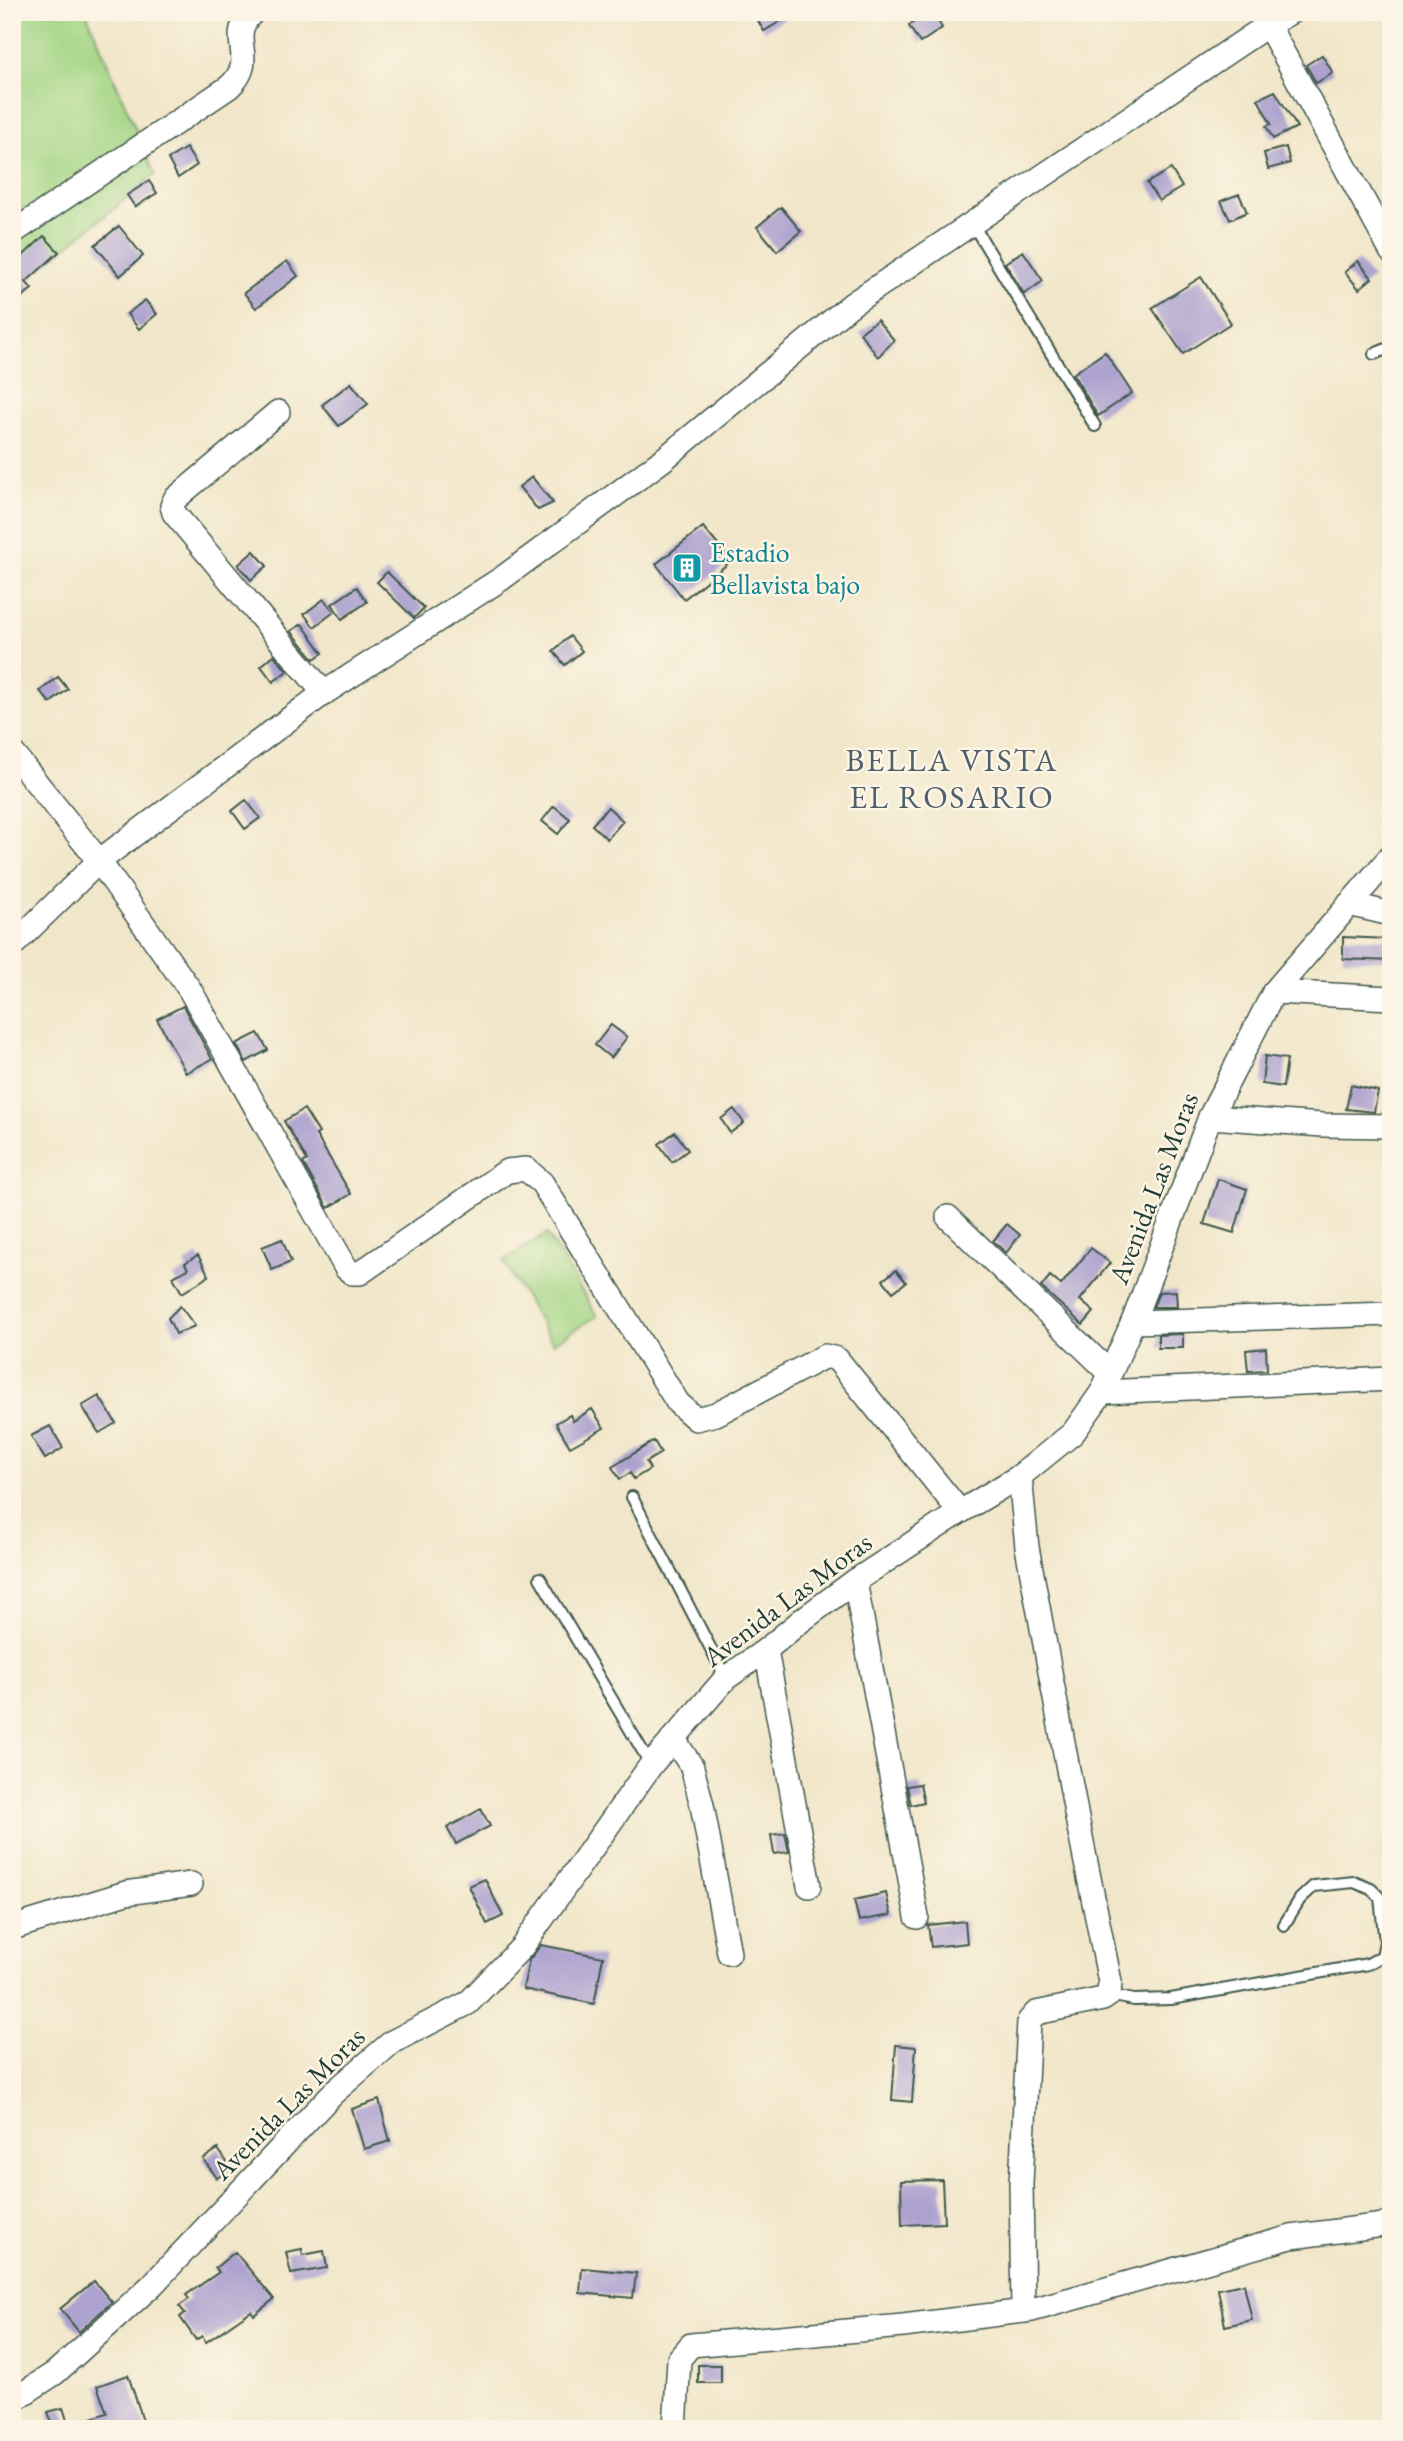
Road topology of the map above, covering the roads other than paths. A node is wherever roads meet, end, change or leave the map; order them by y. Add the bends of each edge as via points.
1 (253, 12) edge
2 (1291, 12) edge
3 (1268, 25) junction
4 (972, 223) junction
5 (12, 233) edge
6 (1391, 251) edge
7 (1391, 347) edge
8 (1374, 355) dead end
9 (278, 412) dead end
10 (1095, 426) dead end
11 (324, 694) junction
12 (12, 752) edge
13 (1391, 856) edge
14 (99, 861) junction
15 (1349, 904) junction
16 (1391, 914) edge
17 (12, 946) edge
18 (1274, 992) junction
19 (1391, 998) edge
20 (1210, 1117) junction
21 (1391, 1126) edge
22 (948, 1217) dead end
23 (1391, 1314) edge
24 (1133, 1322) junction
25 (1391, 1379) edge
26 (1105, 1382) junction
27 (1020, 1476) junction
28 (632, 1497) dead end
29 (960, 1512) junction
30 (540, 1578) dead end
31 (855, 1581) junction
32 (766, 1650) junction
33 (726, 1678) junction
34 (673, 1738) junction
35 (650, 1765) junction
36 (191, 1884) dead end
37 (809, 1886) dead end
38 (917, 1917) dead end
39 (1284, 1925) dead end
40 (12, 1928) edge
41 (729, 1953) dead end
42 (1109, 1995) junction
43 (1391, 2224) edge
44 (1023, 2311) junction
45 (12, 2401) edge
46 (674, 2429) edge

1 - 5 street via 240,30 244,60 235,82
2 - 3 street
3 - 4 street
3 - 6 street
4 - 10 lane
4 - 11 street via 852,304 664,459 501,579
7 - 8 lane
9 - 11 street via 172,506
11 - 14 street
12 - 14 street
13 - 15 street, Avenida Las Moras
14 - 17 street
14 - 29 street via 190,990 352,1273 360,1273 507,1171 526,1169 542,1183 678,1403 696,1419 716,1414 825,1356 837,1359
15 - 16 street
15 - 18 street, Avenida Las Moras
18 - 19 street
18 - 20 street, Avenida Las Moras
20 - 21 street
20 - 24 street, Avenida Las Moras
22 - 26 street
23 - 24 street
24 - 26 street, Avenida Las Moras
25 - 26 street
26 - 27 street, Avenida Las Moras via 1073,1433
27 - 29 street, Avenida Las Moras
27 - 42 street via 1027,1547
28 - 33 lane
29 - 31 street, Avenida Las Moras
30 - 35 lane
31 - 32 street, Avenida Las Moras
31 - 38 street
32 - 33 street, Avenida Las Moras
32 - 37 street
33 - 34 street, Avenida Las Moras
34 - 35 street, Avenida Las Moras
34 - 41 street via 692,1767 702,1805
35 - 45 street, Avenida Las Moras via 522,1947 468,2003 392,2042 331,2094 152,2285 55,2373
36 - 40 street via 126,1893
39 - 42 lane via 1314,1886 1354,1882 1380,1898 1385,1941 1382,1956 1368,1964 1171,1999
42 - 44 street via 1036,2014 1029,2021 1021,2184
43 - 44 street via 1291,2237
44 - 46 street via 691,2345 679,2359

